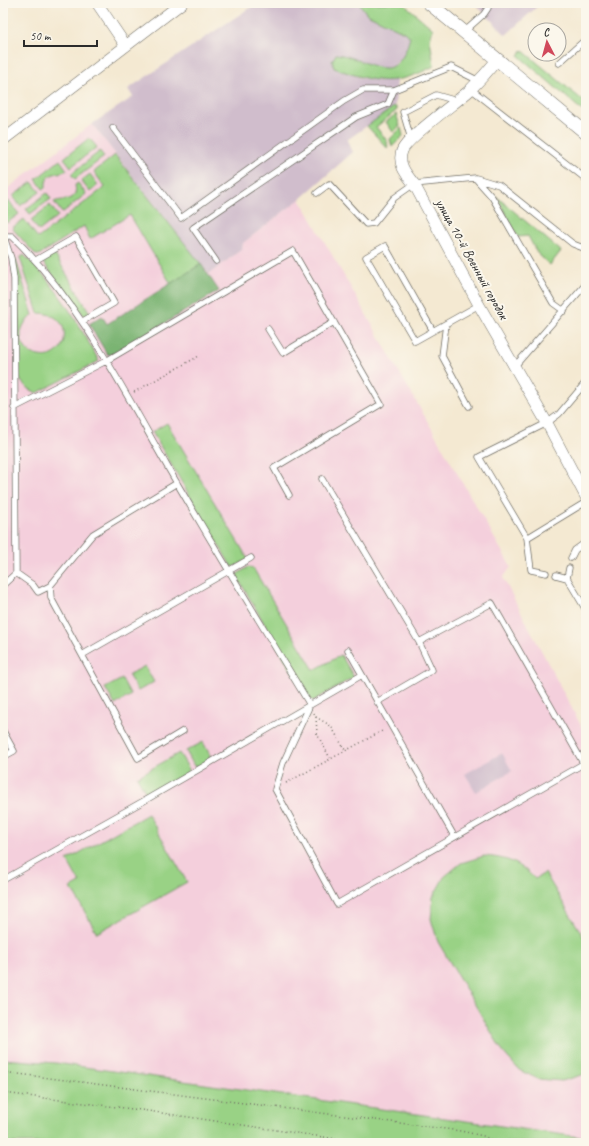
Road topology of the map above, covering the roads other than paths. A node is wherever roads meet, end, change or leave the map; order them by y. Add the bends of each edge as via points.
1 (97, 3) edge
2 (182, 3) edge
3 (486, 3) edge
4 (432, 5) edge
5 (464, 32) junction
6 (586, 39) edge
7 (126, 46) junction
8 (497, 60) junction
9 (559, 63) dead end
10 (479, 80) junction
11 (470, 89) junction
12 (394, 90) junction
13 (456, 101) junction
14 (113, 128) dead end
15 (586, 133) edge
16 (411, 139) junction
17 (3, 140) edge
18 (475, 178) junction
19 (586, 179) edge
20 (414, 184) junction
21 (317, 194) dead end
22 (4, 235) edge
23 (586, 249) edge
24 (36, 260) junction
25 (216, 261) dead end
26 (586, 284) edge
27 (479, 305) junction
28 (564, 311) junction
29 (83, 321) junction
30 (334, 322) junction
31 (446, 324) junction
32 (268, 329) dead end
33 (433, 331) junction
34 (106, 361) junction
35 (514, 366) junction
36 (586, 382) edge
37 (470, 406) dead end
38 (14, 408) junction
39 (547, 423) junction
40 (322, 479) dead end
41 (177, 483) junction
42 (584, 489) edge
43 (289, 495) dead end
44 (586, 502) edge
45 (527, 538) junction
46 (586, 542) edge
47 (251, 558) dead end
48 (571, 558) dead end
49 (569, 568) dead end
50 (229, 572) junction
51 (16, 573) junction
52 (546, 573) dead end
53 (556, 576) dead end
54 (567, 578) junction
55 (3, 585) edge
56 (50, 586) junction
57 (586, 610) edge
58 (418, 642) junction
59 (348, 650) dead end
60 (82, 655) junction
61 (362, 674) junction
62 (377, 702) junction
63 (310, 705) junction
64 (3, 730) edge
65 (183, 731) dead end
66 (3, 757) edge
67 (584, 766) edge
68 (454, 836) junction
69 (3, 880) edge

1 - 7 street
2 - 7 street
3 - 5 lane via 488,8 484,14
4 - 5 street
5 - 8 street
6 - 9 lane
7 - 17 street
8 - 10 street, улица 10-й Военный городок
8 - 15 street
10 - 11 street, улица 10-й Военный городок
10 - 12 lane via 451,68
11 - 13 street, улица 10-й Военный городок
11 - 19 lane
12 - 14 lane via 363,90 344,101 181,218
12 - 25 lane via 388,104 356,118 193,228
13 - 16 street, улица 10-й Военный городок
13 - 16 lane via 436,95 403,112
16 - 20 street, улица 10-й Военный городок via 402,150 400,160
18 - 20 lane
18 - 23 lane via 499,185 573,244
18 - 28 lane via 492,197 554,303
20 - 21 lane via 394,198 374,223 366,224 329,184
20 - 27 street, улица 10-й Военный городок
22 - 24 lane via 12,236
22 - 38 lane via 14,279
24 - 29 lane
24 - 29 lane via 76,237 114,303
26 - 28 lane
27 - 31 lane
27 - 35 street, улица 10-й Военный городок
28 - 35 lane
29 - 34 lane
30 - 32 lane via 283,353
30 - 34 lane via 293,251
30 - 43 lane via 381,404 274,468
31 - 33 lane
31 - 37 lane via 442,356
33 - 33 lane via 415,341 366,257 385,246
34 - 38 lane
34 - 41 lane
35 - 39 street, улица 10-й Военный городок
36 - 39 lane via 559,414
38 - 51 lane
39 - 42 street, улица 10-й Военный городок
39 - 45 lane via 479,457
40 - 58 lane
41 - 50 lane
41 - 56 lane via 93,534
44 - 45 lane
45 - 52 lane via 531,570
46 - 48 lane via 575,550
47 - 50 lane
49 - 54 lane
50 - 60 lane
50 - 63 lane
51 - 55 lane
51 - 56 lane via 33,584 38,592
53 - 54 lane
54 - 57 lane
56 - 60 lane via 51,598
58 - 62 lane via 432,670
58 - 67 lane via 492,603
59 - 61 lane
60 - 65 lane via 138,758
61 - 62 lane
61 - 63 lane
62 - 68 lane
63 - 68 lane via 283,763 275,789 337,904
63 - 69 lane
64 - 66 lane via 14,751
67 - 68 lane

